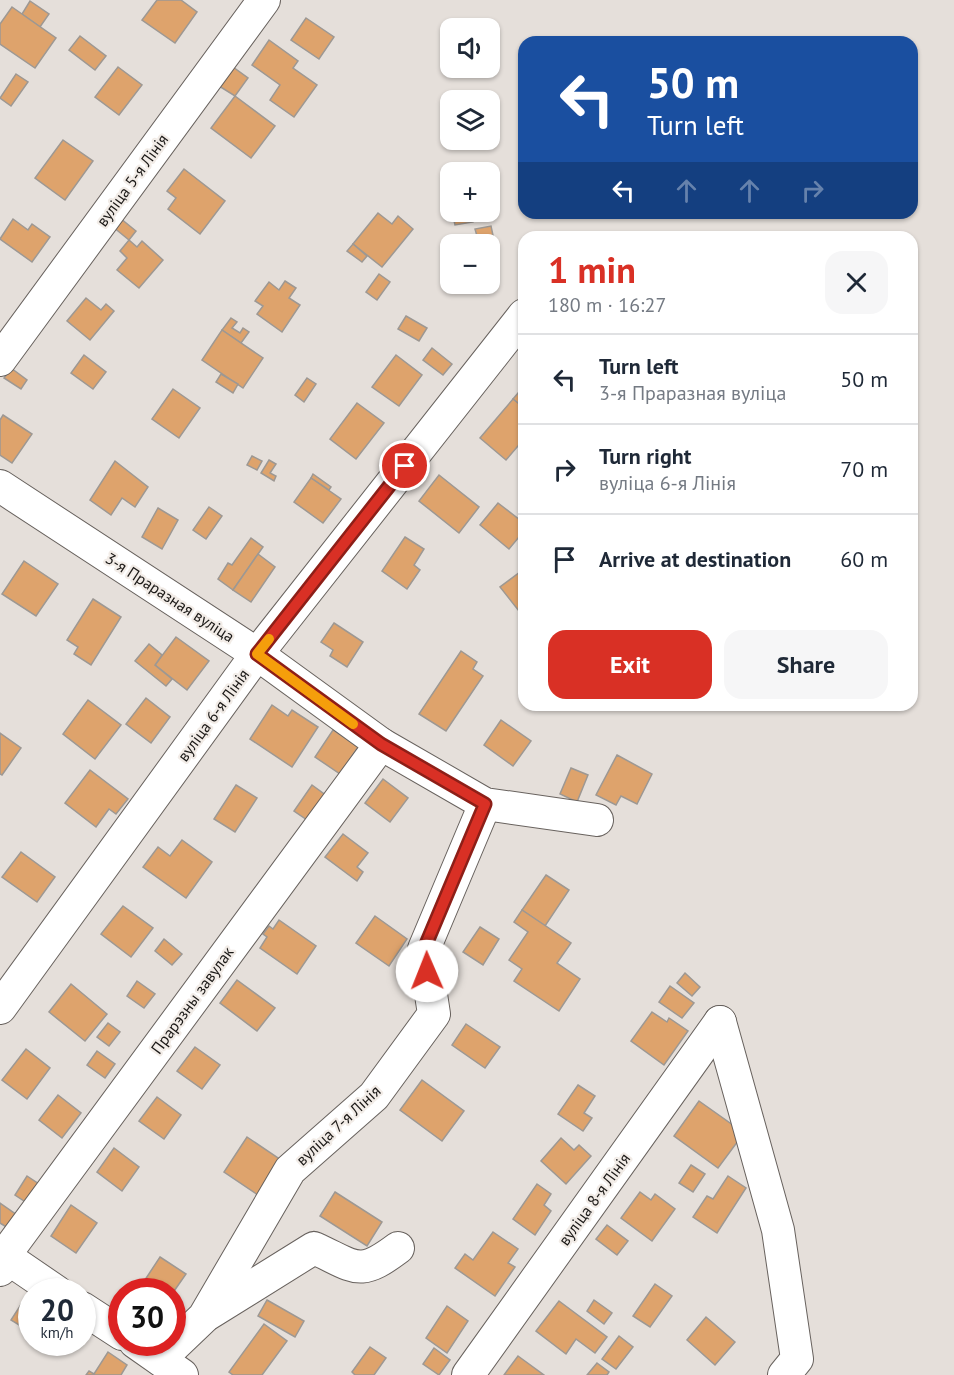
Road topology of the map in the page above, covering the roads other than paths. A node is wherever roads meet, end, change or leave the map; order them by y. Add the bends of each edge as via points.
1 (264, 0) edge
2 (518, 323) edge
3 (0, 360) edge
4 (0, 486) edge
5 (257, 654) junction
6 (381, 744) junction
7 (485, 804) junction
8 (597, 820) dead end
9 (0, 1008) edge
10 (398, 1248) dead end
11 (1, 1260) edge
12 (32, 1278) edge
13 (204, 1317) junction
14 (159, 1359) edge
15 (790, 1367) edge
16 (468, 1375) edge

1 - 3 street, вуліца 5-я Лінія
2 - 5 street, вуліца 6-я Лінія
4 - 5 street, 3-я Праразная вуліца
5 - 6 street, 3-я Праразная вуліца
5 - 9 street, вуліца 6-я Лінія
6 - 7 street, 3-я Праразная вуліца
6 - 11 street, Прарэзны завулак
7 - 8 street, 3-я Праразная вуліца
7 - 13 street, вуліца 7-я Лінія via 424,949 434,1014 374,1096 290,1170
10 - 13 street via 376,1264 359,1268 314,1248
11 - 12 street
13 - 14 street, вуліца 7-я Лінія
15 - 16 street, вуліца 8-я Лінія via 778,1230 720,1023

